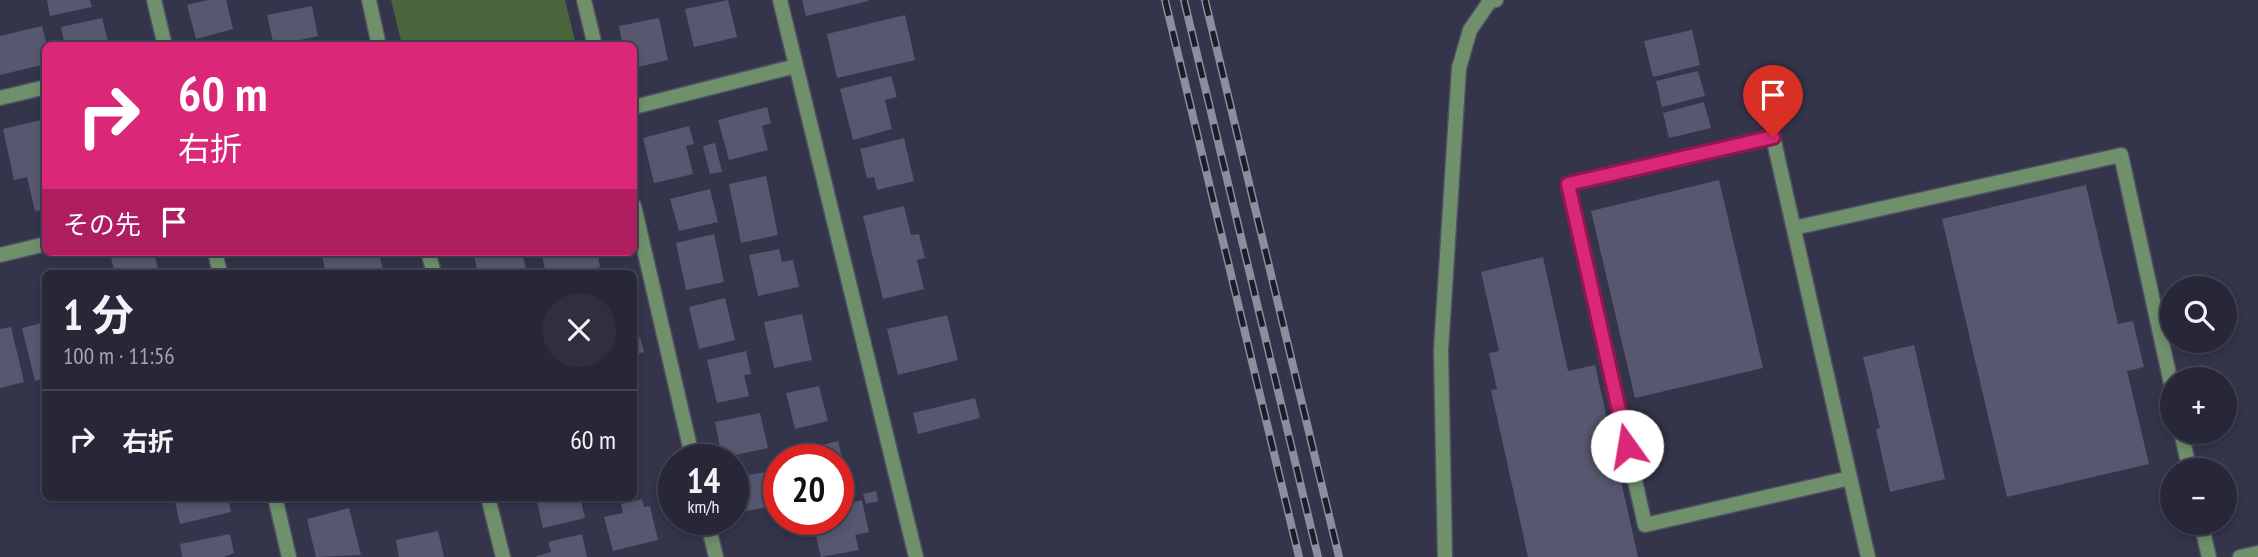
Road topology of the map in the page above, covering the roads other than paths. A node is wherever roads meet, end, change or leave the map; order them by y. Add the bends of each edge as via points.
1 (154, 0) edge
2 (369, 0) edge
3 (584, 0) edge
4 (780, 0) edge
5 (1496, 0) edge
6 (164, 42) edge
7 (379, 42) edge
8 (594, 42) edge
9 (796, 66) junction
10 (42, 88) edge
11 (0, 98) edge
12 (637, 106) edge
13 (637, 219) edge
14 (1794, 228) junction
15 (42, 245) edge
16 (0, 255) edge
17 (2167, 367) edge
18 (689, 444) edge
19 (1850, 478) junction
20 (276, 501) edge
21 (489, 501) edge
22 (711, 535) edge
23 (2204, 535) edge
24 (2258, 552) edge
25 (289, 557) edge
26 (503, 557) edge
27 (716, 557) edge
28 (916, 557) edge
29 (1445, 557) edge
30 (1868, 557) edge
31 (2209, 557) edge
32 (2240, 557) edge

1 - 6 street
2 - 7 street
3 - 8 street
4 - 9 street
5 - 29 street via 1490,1 1470,30 1459,68 1441,350
9 - 12 street
9 - 28 street
10 - 11 street
13 - 18 street
14 - 17 street via 2121,155
14 - 19 street
14 - 19 street via 1773,137 1568,184 1645,525
15 - 16 street
19 - 30 street
20 - 25 street
21 - 26 street
22 - 27 street
23 - 31 street
24 - 32 street

